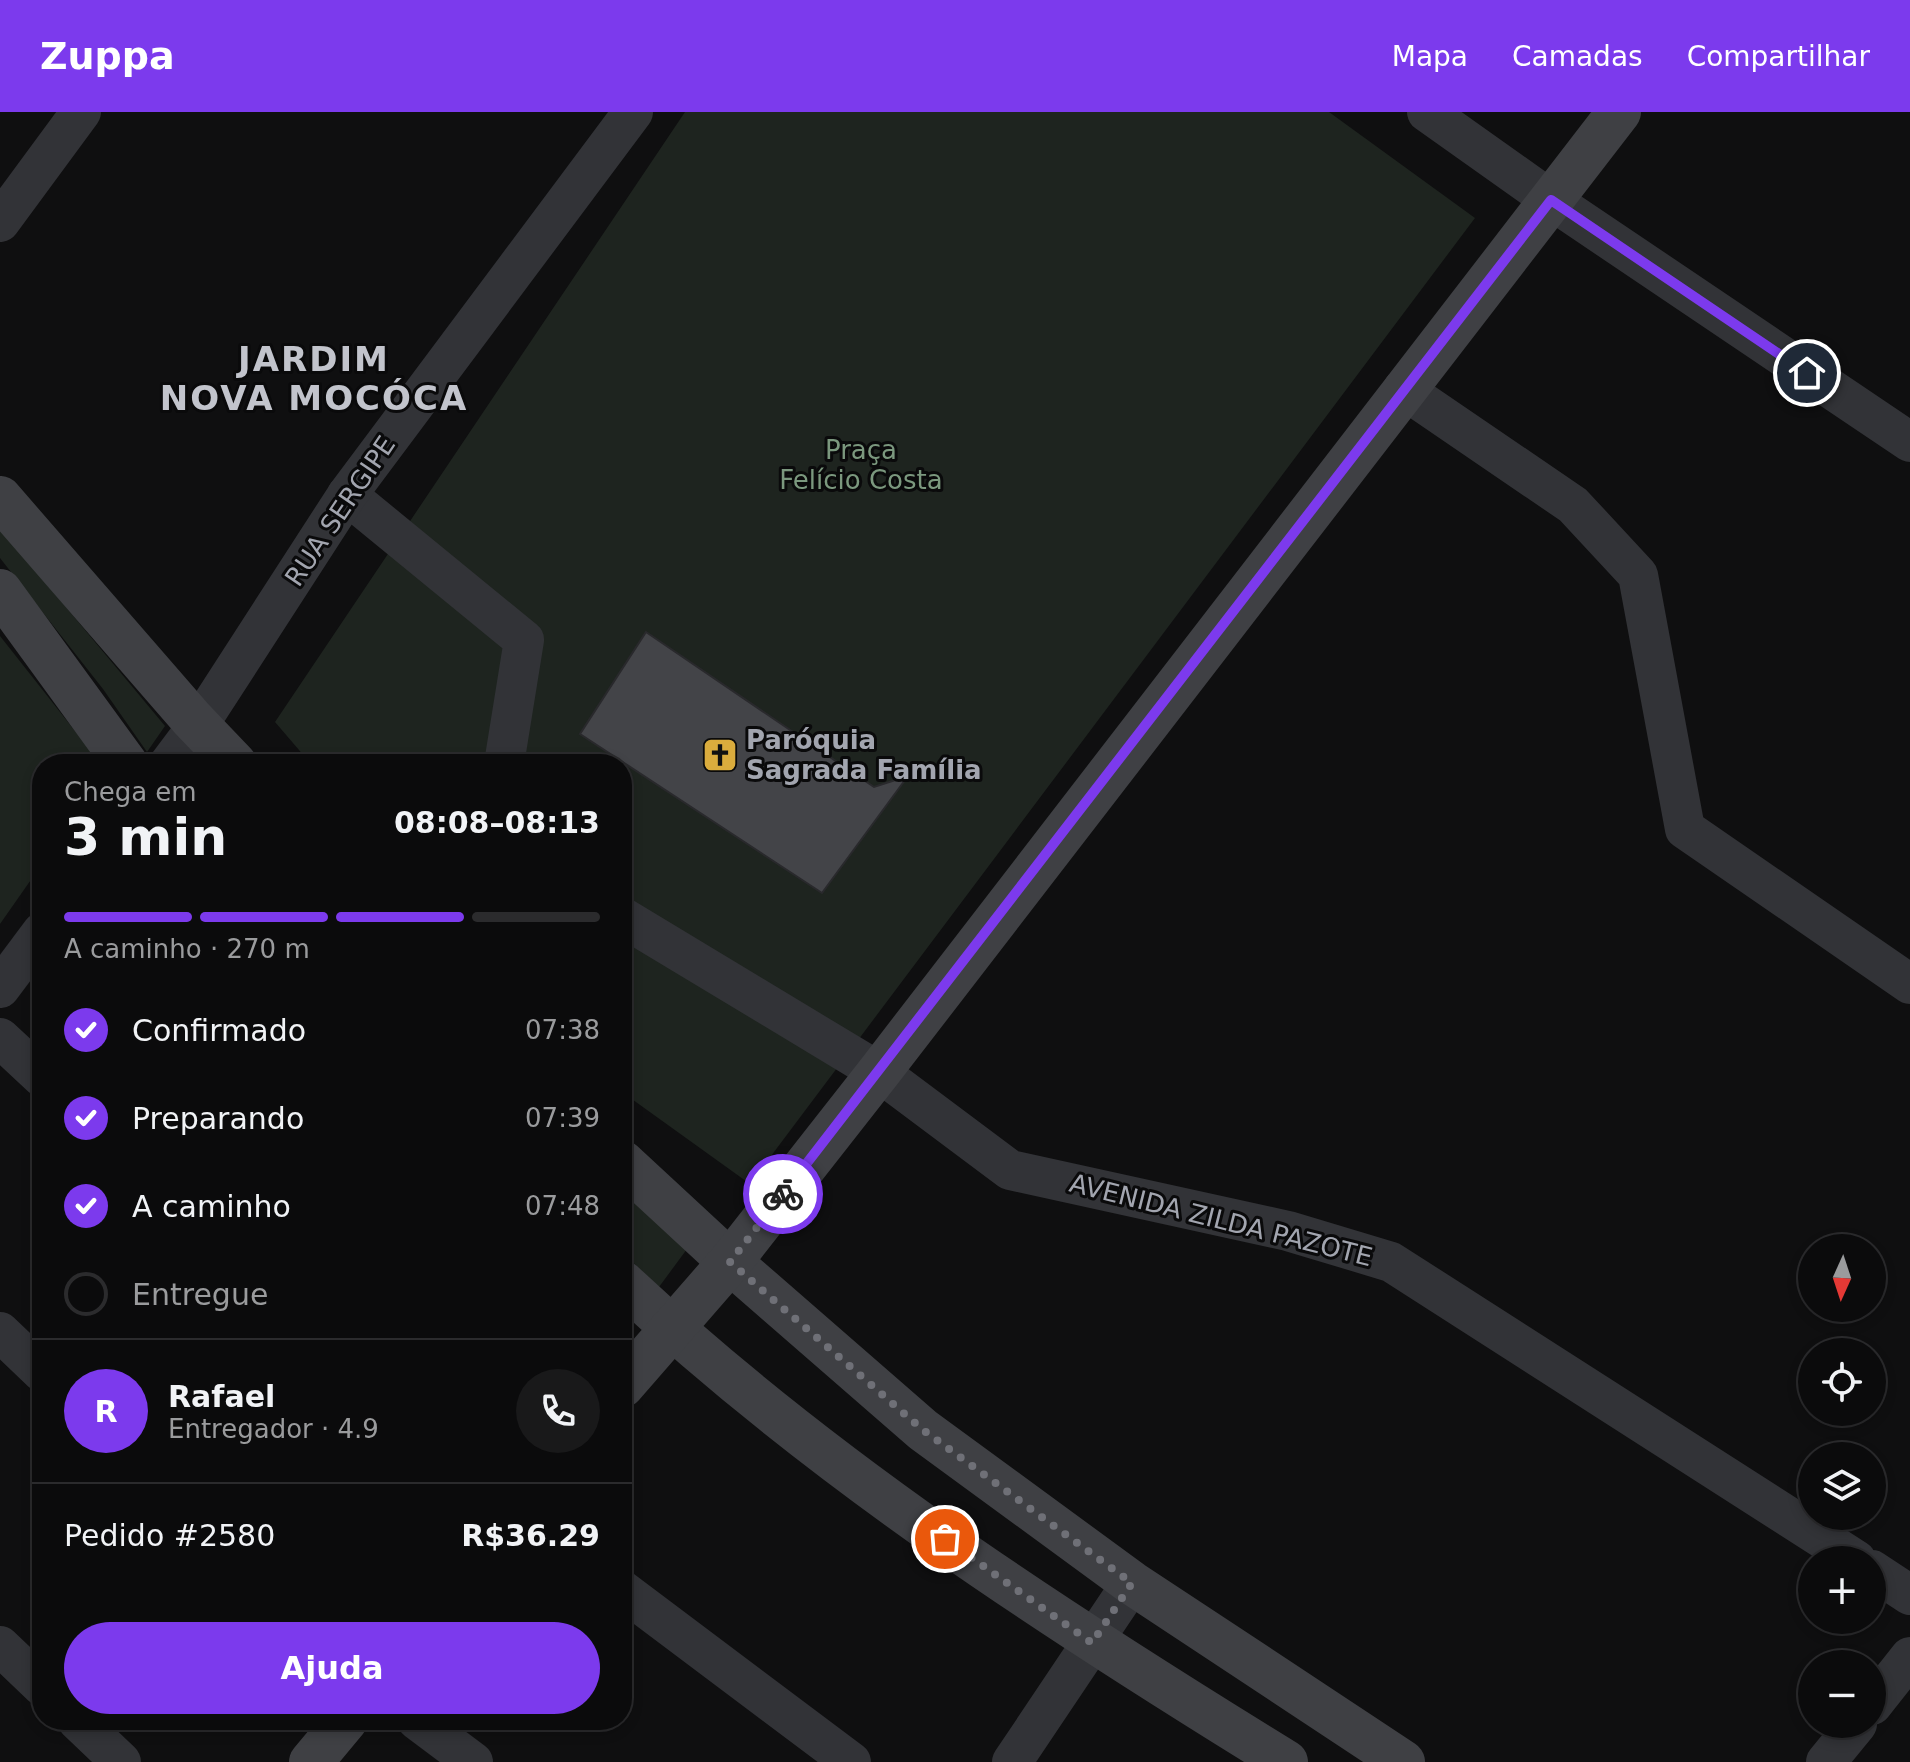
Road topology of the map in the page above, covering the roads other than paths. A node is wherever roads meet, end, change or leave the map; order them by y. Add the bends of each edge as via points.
1 (81, 112) edge
2 (633, 112) edge
3 (1427, 112) edge
4 (1619, 112) edge
5 (1551, 200) junction
6 (0, 222) edge
7 (1403, 389) junction
8 (1910, 442) edge
9 (347, 495) junction
10 (0, 498) edge
11 (0, 591) edge
12 (199, 724) junction
13 (119, 754) edge
14 (176, 754) edge
15 (226, 754) edge
16 (506, 754) edge
17 (632, 923) edge
18 (32, 945) edge
19 (1910, 984) edge
20 (0, 988) edge
21 (0, 1038) edge
22 (32, 1068) edge
23 (879, 1072) junction
24 (632, 1171) edge
25 (730, 1262) junction
26 (632, 1291) edge
27 (671, 1327) junction
28 (0, 1332) edge
29 (32, 1362) edge
30 (632, 1374) edge
31 (1834, 1546) edge
32 (1886, 1579) edge
33 (1132, 1583) junction
34 (1910, 1595) edge
35 (632, 1598) edge
36 (1092, 1643) junction
37 (0, 1646) edge
38 (1910, 1657) edge
39 (32, 1676) edge
40 (1886, 1687) edge
41 (87, 1730) edge
42 (338, 1730) edge
43 (430, 1730) edge
44 (1846, 1738) edge
45 (121, 1762) edge
46 (311, 1762) edge
47 (473, 1762) edge
48 (851, 1762) edge
49 (1012, 1762) edge
50 (1286, 1762) edge
51 (1403, 1762) edge
52 (1826, 1762) edge

1 - 6 street
2 - 9 street, RUA SERGIPE
3 - 5 street
4 - 5 street
5 - 7 street
5 - 8 street
7 - 19 street via 1573,505 1638,575 1685,829
7 - 23 street
9 - 12 street, RUA SERGIPE
9 - 16 street via 524,640
10 - 12 street
11 - 13 street
12 - 14 street, RUA SERGIPE
12 - 15 street
17 - 23 street, AVENIDA ZILDA PAZOTE
18 - 20 street
21 - 22 street
23 - 25 street
23 - 31 street, AVENIDA ZILDA PAZOTE via 1010,1170 1288,1231 1391,1262
24 - 25 street
25 - 27 street
25 - 33 street via 923,1430
26 - 27 street
27 - 30 street
27 - 36 street via 872,1487
28 - 29 street
32 - 34 street
33 - 36 street
33 - 51 street
35 - 48 street
36 - 49 street
36 - 50 street
37 - 39 street
38 - 40 street
41 - 45 street
42 - 46 street
43 - 47 street
44 - 52 street

